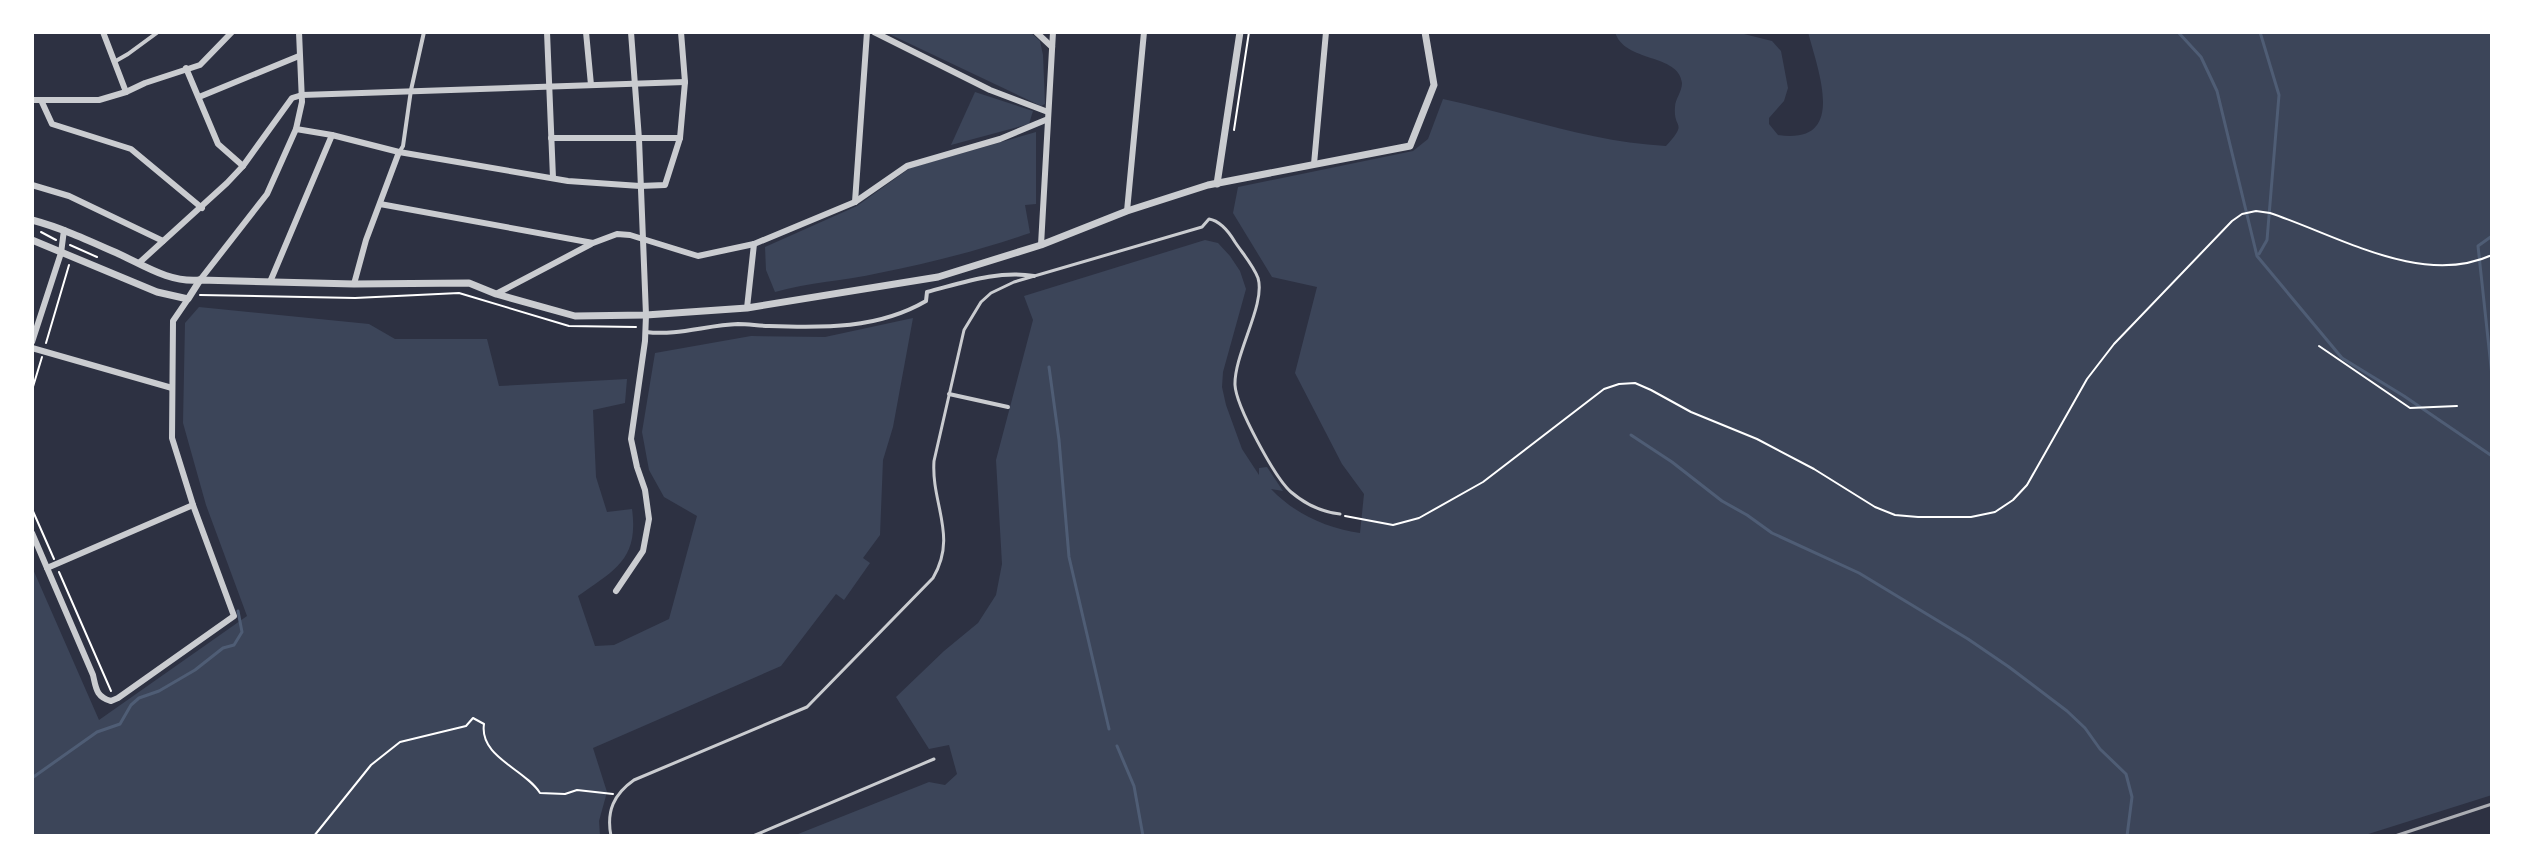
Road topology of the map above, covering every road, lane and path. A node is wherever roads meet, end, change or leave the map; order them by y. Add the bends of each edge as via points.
1 (103, 32) edge
2 (158, 32) edge
3 (232, 32) edge
4 (299, 32) edge
5 (424, 32) edge
6 (547, 32) edge
7 (586, 32) edge
8 (631, 32) edge
9 (681, 32) edge
10 (867, 32) edge
11 (874, 32) edge
12 (1036, 32) edge
13 (1053, 32) edge
14 (1144, 32) edge
15 (1240, 32) edge
16 (1249, 32) edge
17 (1326, 32) edge
18 (1425, 32) edge
19 (224, 36) edge
20 (1052, 47) junction
21 (299, 56) junction
22 (114, 62) junction
23 (186, 68) junction
24 (685, 82) junction
25 (633, 84) junction
26 (591, 85) junction
27 (550, 86) junction
28 (411, 90) junction
29 (126, 92) junction
30 (302, 95) junction
31 (199, 97) junction
32 (32, 100) edge
33 (41, 100) junction
34 (1048, 116) junction
35 (296, 129) junction
36 (332, 135) junction
37 (551, 138) junction
38 (680, 138) junction
39 (639, 139) junction
40 (1233, 140) dead end
41 (399, 152) junction
42 (1314, 164) junction
43 (243, 166) junction
44 (553, 178) junction
45 (1217, 184) junction
46 (32, 185) edge
47 (640, 186) junction
48 (855, 202) junction
49 (380, 204) junction
50 (202, 208) junction
51 (1127, 211) junction
52 (32, 220) edge
53 (64, 230) junction
54 (642, 237) junction
55 (32, 240) edge
56 (163, 241) junction
57 (593, 243) junction
58 (754, 244) junction
59 (1041, 245) junction
60 (74, 251) junction
61 (61, 253) junction
62 (2492, 255) edge
63 (139, 263) junction
64 (1034, 276) junction
65 (200, 280) junction
66 (270, 282) junction
67 (354, 284) junction
68 (496, 294) junction
69 (188, 299) junction
70 (747, 308) junction
71 (646, 315) junction
72 (646, 332) junction
73 (32, 345) edge
74 (2319, 346) dead end
75 (172, 388) junction
76 (32, 390) edge
77 (949, 394) junction
78 (2457, 406) dead end
79 (1008, 407) dead end
80 (193, 505) junction
81 (32, 509) edge
82 (1340, 514) dead end
83 (1351, 519) dead end
84 (32, 533) edge
85 (56, 564) junction
86 (47, 568) junction
87 (616, 591) dead end
88 (112, 700) junction
89 (934, 759) dead end
90 (617, 794) junction
91 (314, 836) edge
92 (611, 836) edge
93 (753, 836) edge

1 - 22 street
2 - 22 street
3 - 19 street
4 - 21 street
5 - 28 street
6 - 27 street
7 - 26 street
8 - 25 street
9 - 24 street
10 - 48 street
11 - 34 street
12 - 20 street
13 - 20 street
14 - 51 street
15 - 45 street
16 - 40 path
17 - 42 street
18 - 42 street via 1434,85 1410,146
19 - 23 street via 200,65
20 - 34 street
21 - 30 street
21 - 31 street
22 - 29 street
23 - 29 street
23 - 31 street
24 - 25 street
24 - 38 street
25 - 26 street
25 - 39 street
26 - 27 street
27 - 28 street
27 - 37 street
28 - 30 street
28 - 41 street
29 - 33 street via 99,100
30 - 35 street
30 - 43 street via 292,98
31 - 43 street via 218,144
32 - 33 street
33 - 50 street via 52,124 131,149
34 - 48 street via 1000,139 907,166
34 - 59 street
35 - 36 street
35 - 65 street via 267,194
36 - 41 street
36 - 66 street
37 - 39 street
37 - 44 street
38 - 39 street
38 - 47 street via 665,185
39 - 47 street
41 - 44 street
41 - 49 street
42 - 45 street
43 - 50 street
44 - 47 street
45 - 51 street
46 - 56 street via 69,196
47 - 54 street
48 - 58 street
49 - 57 street
49 - 67 street
50 - 56 street
51 - 59 street
52 - 53 street
53 - 61 street
53 - 63 street
54 - 57 street via 617,234
54 - 58 street via 698,256
54 - 71 street
55 - 61 street
56 - 63 street
57 - 68 street
58 - 70 street
59 - 70 street via 938,277
60 - 61 street
60 - 69 street via 157,292
60 - 76 path
61 - 73 street
62 - 83 path via 2473,263 2423,266 2270,213 2242,214 2114,344 2087,379 2027,485 1995,512 1971,517 1895,515 1768,445 1635,383 1604,389 1483,482 1419,518 1393,525
63 - 65 street via 173,278
64 - 72 street via 981,278 927,292 926,301 905,314 856,325 739,324
64 - 77 lane via 991,293 975,310 960,341
64 - 82 lane via 1216,220 1259,281 1236,368 1236,395 1291,492 1325,512
65 - 66 street
65 - 69 street
66 - 67 street
67 - 68 street via 469,283
68 - 71 street via 575,316
69 - 75 street via 173,321
70 - 71 street
71 - 72 street
72 - 87 street via 631,439 649,519 643,551
73 - 75 street
74 - 78 path via 2410,408
75 - 80 street via 172,438
77 - 79 street
77 - 90 lane via 934,470 945,539 933,578 807,707 634,780
80 - 85 street
80 - 88 street via 234,616
81 - 85 path
84 - 86 street
85 - 86 street
85 - 88 path
86 - 88 street via 98,695
89 - 93 lane
90 - 91 path via 540,793 488,745 484,724 473,718 466,726 400,742 371,765
90 - 92 lane via 611,805

